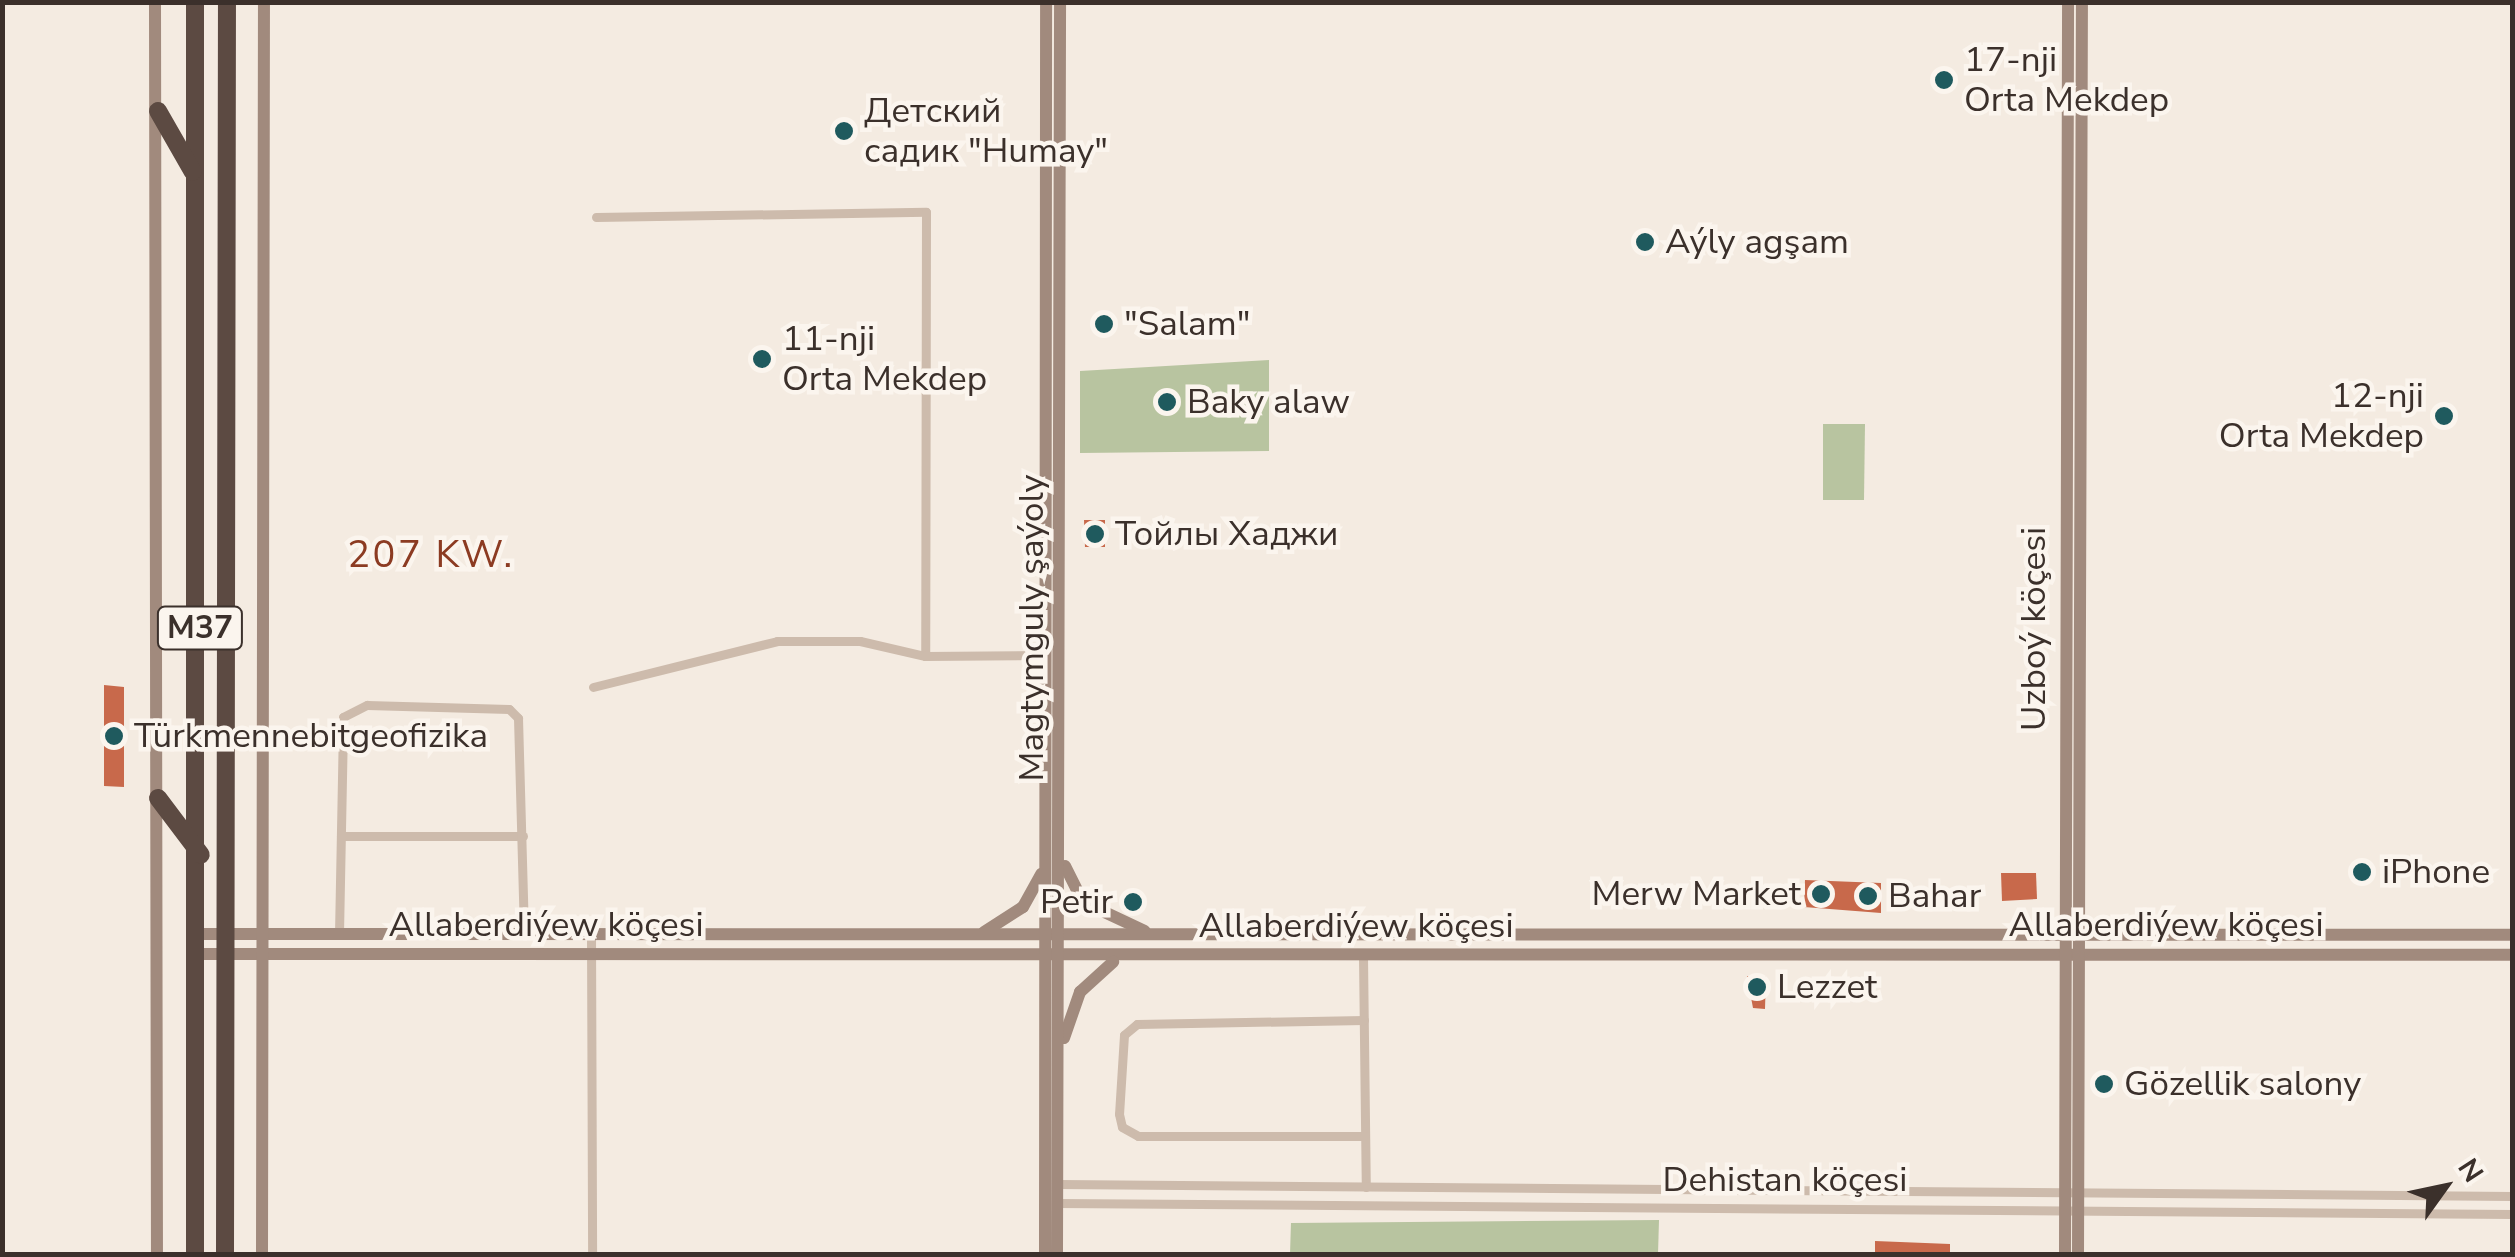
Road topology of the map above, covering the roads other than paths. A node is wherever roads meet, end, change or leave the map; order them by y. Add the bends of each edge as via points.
1 (156, 2) edge
2 (195, 2) edge
3 (226, 2) edge
4 (264, 2) edge
5 (1046, 2) edge
6 (1060, 2) edge
7 (2068, 2) edge
8 (2082, 2) edge
9 (158, 111) junction
10 (193, 173) junction
11 (596, 217) dead end
12 (1046, 655) junction
13 (925, 656) junction
14 (593, 687) dead end
15 (158, 798) junction
16 (341, 836) junction
17 (523, 836) junction
18 (1059, 844) junction
19 (201, 855) junction
20 (1045, 862) junction
21 (201, 934) junction
22 (225, 934) junction
23 (268, 934) junction
24 (339, 934) junction
25 (524, 934) junction
26 (592, 934) junction
27 (2512, 935) edge
28 (974, 936) junction
29 (1044, 936) junction
30 (1062, 936) junction
31 (1188, 936) junction
32 (2073, 947) junction
33 (267, 952) junction
34 (200, 954) junction
35 (226, 954) junction
36 (2512, 954) edge
37 (592, 956) junction
38 (1363, 957) junction
39 (1045, 958) junction
40 (1062, 958) junction
41 (1127, 958) junction
42 (1364, 1020) junction
43 (1060, 1065) junction
44 (1365, 1136) junction
45 (1058, 1184) junction
46 (1366, 1186) junction
47 (2512, 1196) edge
48 (1057, 1203) junction
49 (2072, 1203) junction
50 (2512, 1214) edge
51 (157, 1254) edge
52 (195, 1254) edge
53 (225, 1254) edge
54 (262, 1254) edge
55 (592, 1254) edge
56 (1045, 1254) edge
57 (1057, 1254) edge
58 (2066, 1254) edge
59 (2078, 1254) edge

1 - 9 street
2 - 10 highway, M37 / M37
3 - 22 highway, M37 / M37
4 - 23 street
5 - 12 street, Magtymguly şaýoly
6 - 18 street, Magtymguly şaýoly
7 - 32 street, Uzboý köçesi
8 - 32 street, Uzboý köçesi
9 - 10 highway
9 - 15 street
10 - 19 highway, M37 / M37
11 - 13 street via 926,212
12 - 13 street
12 - 20 street, Magtymguly şaýoly
13 - 14 street via 860,641 777,641
15 - 19 highway
15 - 51 street
16 - 17 street
16 - 17 street via 343,718 367,705 508,709 522,733
16 - 24 street
17 - 25 street
18 - 30 street, Magtymguly şaýoly
18 - 31 street via 1083,902 1138,930
19 - 21 highway, M37 / M37
20 - 28 street via 1023,907
20 - 29 street, Magtymguly şaýoly
21 - 22 street, Allaberdiýew köçesi
21 - 34 highway, M37 / M37
22 - 23 street, Allaberdiýew köçesi
22 - 35 highway, M37 / M37
23 - 24 street, Allaberdiýew köçesi
23 - 33 street
24 - 25 street, Allaberdiýew köçesi
25 - 26 street, Allaberdiýew köçesi
26 - 28 street, Allaberdiýew köçesi
26 - 37 street
27 - 32 street, Allaberdiýew köçesi
28 - 29 street, Allaberdiýew köçesi
29 - 30 street, Allaberdiýew köçesi
29 - 39 street, Magtymguly şaýoly
30 - 31 street, Allaberdiýew köçesi
30 - 40 street, Magtymguly şaýoly
31 - 32 street, Allaberdiýew köçesi
32 - 36 street, Allaberdiýew köçesi
32 - 38 street, Allaberdiýew köçesi
32 - 49 street, Uzboý köçesi
33 - 35 street, Allaberdiýew köçesi
33 - 37 street, Allaberdiýew köçesi
33 - 54 street
34 - 35 street, Allaberdiýew köçesi
34 - 52 highway, M37 / M37
35 - 53 highway, M37 / M37
37 - 39 street, Allaberdiýew köçesi
37 - 55 street
38 - 41 street, Allaberdiýew köçesi
38 - 42 street
39 - 40 street, Allaberdiýew köçesi
39 - 56 street, Magtymguly şaýoly
40 - 41 street, Allaberdiýew köçesi
40 - 43 street, Magtymguly şaýoly
41 - 43 street via 1102,966 1080,992
42 - 44 street
42 - 44 street via 1137,1024 1124,1034 1119,1114 1122,1127 1138,1136
43 - 45 street, Magtymguly şaýoly
44 - 46 street
45 - 46 street, Dehistan köçesi
45 - 48 street, Magtymguly şaýoly
46 - 49 street, Dehistan köçesi
47 - 49 street, Dehistan köçesi
48 - 49 street, Dehistan köçesi
48 - 57 street, Magtymguly şaýoly
49 - 50 street, Dehistan köçesi
49 - 58 street, Uzboý köçesi
49 - 59 street, Uzboý köçesi

